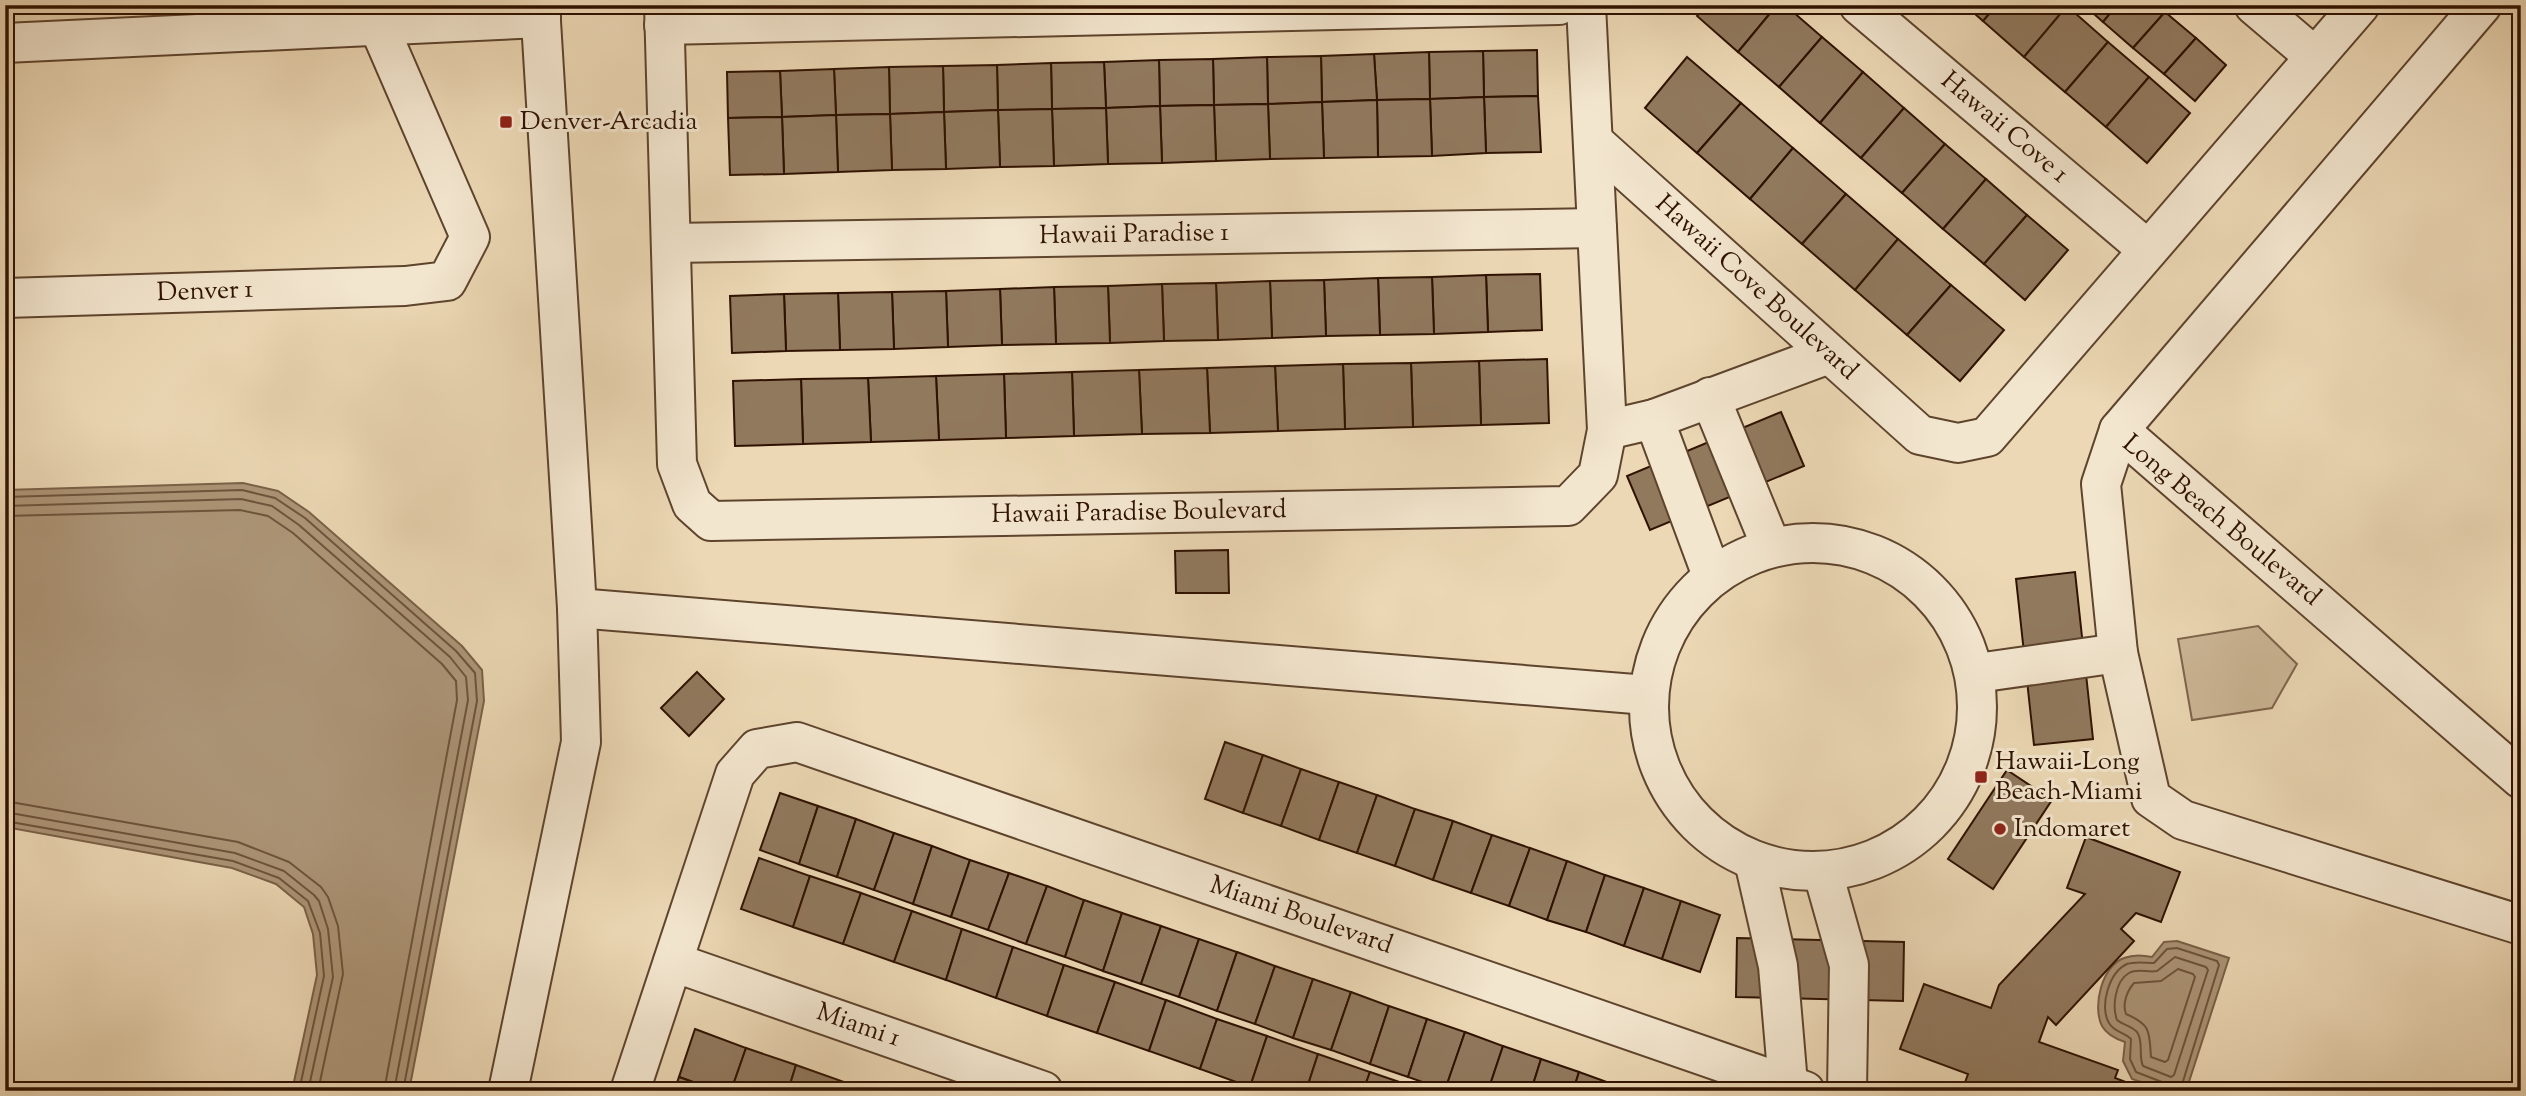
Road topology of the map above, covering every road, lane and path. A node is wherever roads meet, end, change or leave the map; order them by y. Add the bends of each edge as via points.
1 (1559, 5) edge
2 (1586, 5) edge
3 (1860, 5) edge
4 (2255, 5) edge
5 (2360, 5) edge
6 (2483, 5) edge
7 (541, 12) edge
8 (664, 15) edge
9 (378, 25) junction
10 (5, 43) edge
11 (2315, 57) junction
12 (1593, 141) junction
13 (1597, 228) junction
14 (671, 243) junction
15 (2148, 250) junction
16 (5, 298) edge
17 (1829, 354) junction
18 (1710, 397) junction
19 (1654, 419) junction
20 (1607, 430) junction
21 (2119, 430) junction
22 (1771, 545) junction
23 (1711, 573) junction
24 (576, 608) junction
25 (2118, 653) junction
26 (1977, 673) junction
27 (1647, 695) junction
28 (2521, 779) edge
29 (1754, 861) junction
30 (1823, 873) junction
31 (2521, 925) edge
32 (673, 962) junction
33 (1797, 1088) edge
34 (508, 1091) edge
35 (630, 1091) edge
36 (1043, 1091) edge
37 (1847, 1091) edge

1 - 8 street
2 - 12 street
3 - 15 street, Hawaii Cove 1
4 - 11 street
5 - 11 street
6 - 21 street
7 - 9 street
7 - 24 street
8 - 14 street
9 - 10 street
9 - 16 street, Denver 1 via 470,237 447,281
11 - 15 street
12 - 13 street
12 - 17 street, Hawaii Cove Boulevard
13 - 14 street, Hawaii Paradise 1
13 - 20 street
14 - 20 street, Hawaii Paradise Boulevard via 677,464 692,504 711,520 1568,506 1598,475
15 - 17 street, Hawaii Cove Boulevard via 1987,437 1958,443 1920,435
17 - 18 street
18 - 19 street
18 - 22 street
19 - 20 street
19 - 23 street
21 - 25 street, Long Beach Boulevard via 2101,484
21 - 28 street, Long Beach Boulevard
22 - 23 street
22 - 26 street via 1894,561 1948,608
23 - 27 street via 1663,633
24 - 27 street
24 - 34 street via 581,741
25 - 26 street
25 - 31 street, Long Beach Boulevard via 2151,798 2183,820
26 - 30 street via 1976,744 1946,808 1891,854
27 - 29 street via 1658,764 1695,823
29 - 30 street
29 - 33 street via 1778,966
30 - 37 street via 1849,965
32 - 33 street, Miami Boulevard via 735,774 757,749 797,742
32 - 35 street
32 - 36 street, Miami 1

